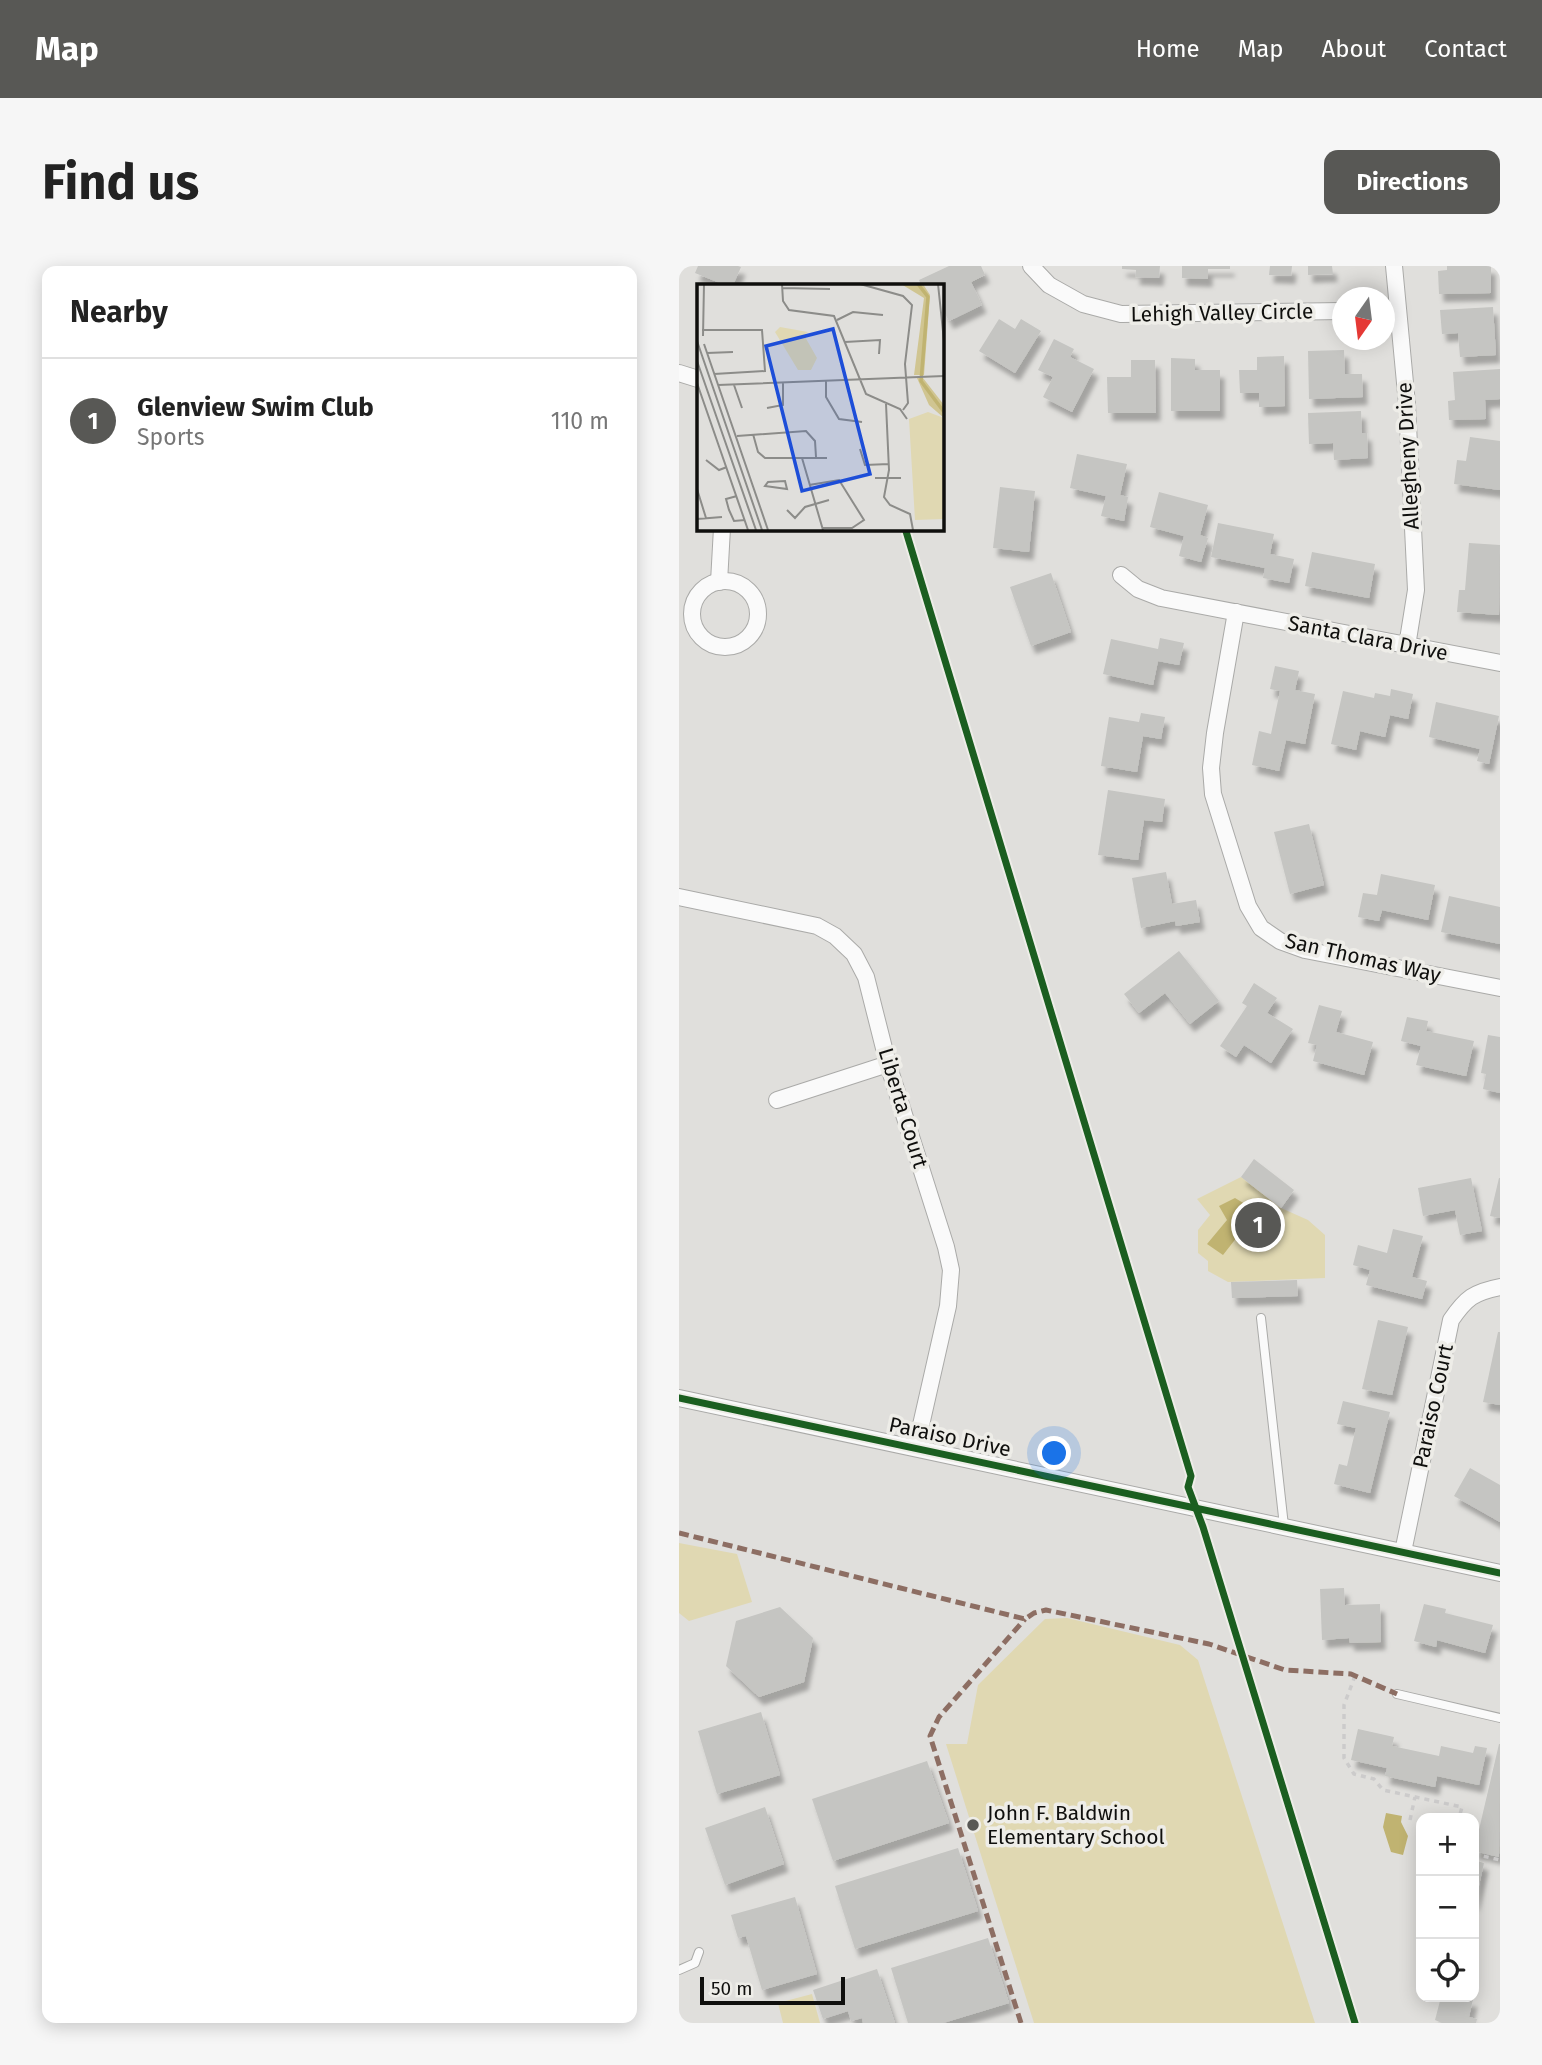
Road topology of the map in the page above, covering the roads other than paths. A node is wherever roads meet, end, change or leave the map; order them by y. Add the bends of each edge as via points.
1 (1031, 266) edge
2 (1394, 266) edge
3 (1393, 287) edge
4 (1332, 311) edge
5 (1395, 334) edge
6 (679, 373) edge
7 (697, 379) edge
8 (722, 530) edge
9 (1121, 575) dead end
10 (719, 582) junction
11 (1236, 612) junction
12 (1407, 646) junction
13 (1500, 663) edge
14 (679, 897) edge
15 (1500, 988) edge
16 (888, 1064) junction
17 (777, 1100) dead end
18 (1500, 1287) edge
19 (1261, 1318) dead end
20 (679, 1398) edge
21 (916, 1447) junction
22 (1284, 1526) junction
23 (1403, 1552) junction
24 (1500, 1573) edge
25 (1397, 1694) dead end
26 (1500, 1718) edge
27 (699, 1952) dead end
28 (679, 1970) edge

1 - 4 street, Lehigh Valley Circle via 1049,285 1083,304 1121,314
2 - 3 street, Allegheny Drive
5 - 12 street, Allegheny Drive via 1407,404 1416,590
6 - 7 street
8 - 10 street
9 - 11 street, Santa Clara Drive via 1138,589 1161,598
10 - 10 street via 701,593 692,613 706,641 727,647 754,631 758,610 749,591
11 - 12 street, Santa Clara Drive
11 - 15 street, San Thomas Way via 1215,733 1213,794 1248,906 1261,928 1280,942 1305,950
12 - 13 street, Santa Clara Drive
14 - 16 street, Liberta Court via 817,926 835,936 854,954 866,976
16 - 17 street
16 - 21 street, Liberta Court via 950,1270 948,1306
18 - 23 street, Paraiso Court via 1465,1301 1451,1320
19 - 22 lane
20 - 21 street, Paraiso Drive
21 - 22 street, Paraiso Drive
22 - 23 street, Paraiso Drive
23 - 24 street, Paraiso Drive
25 - 26 lane
27 - 28 lane via 695,1963

